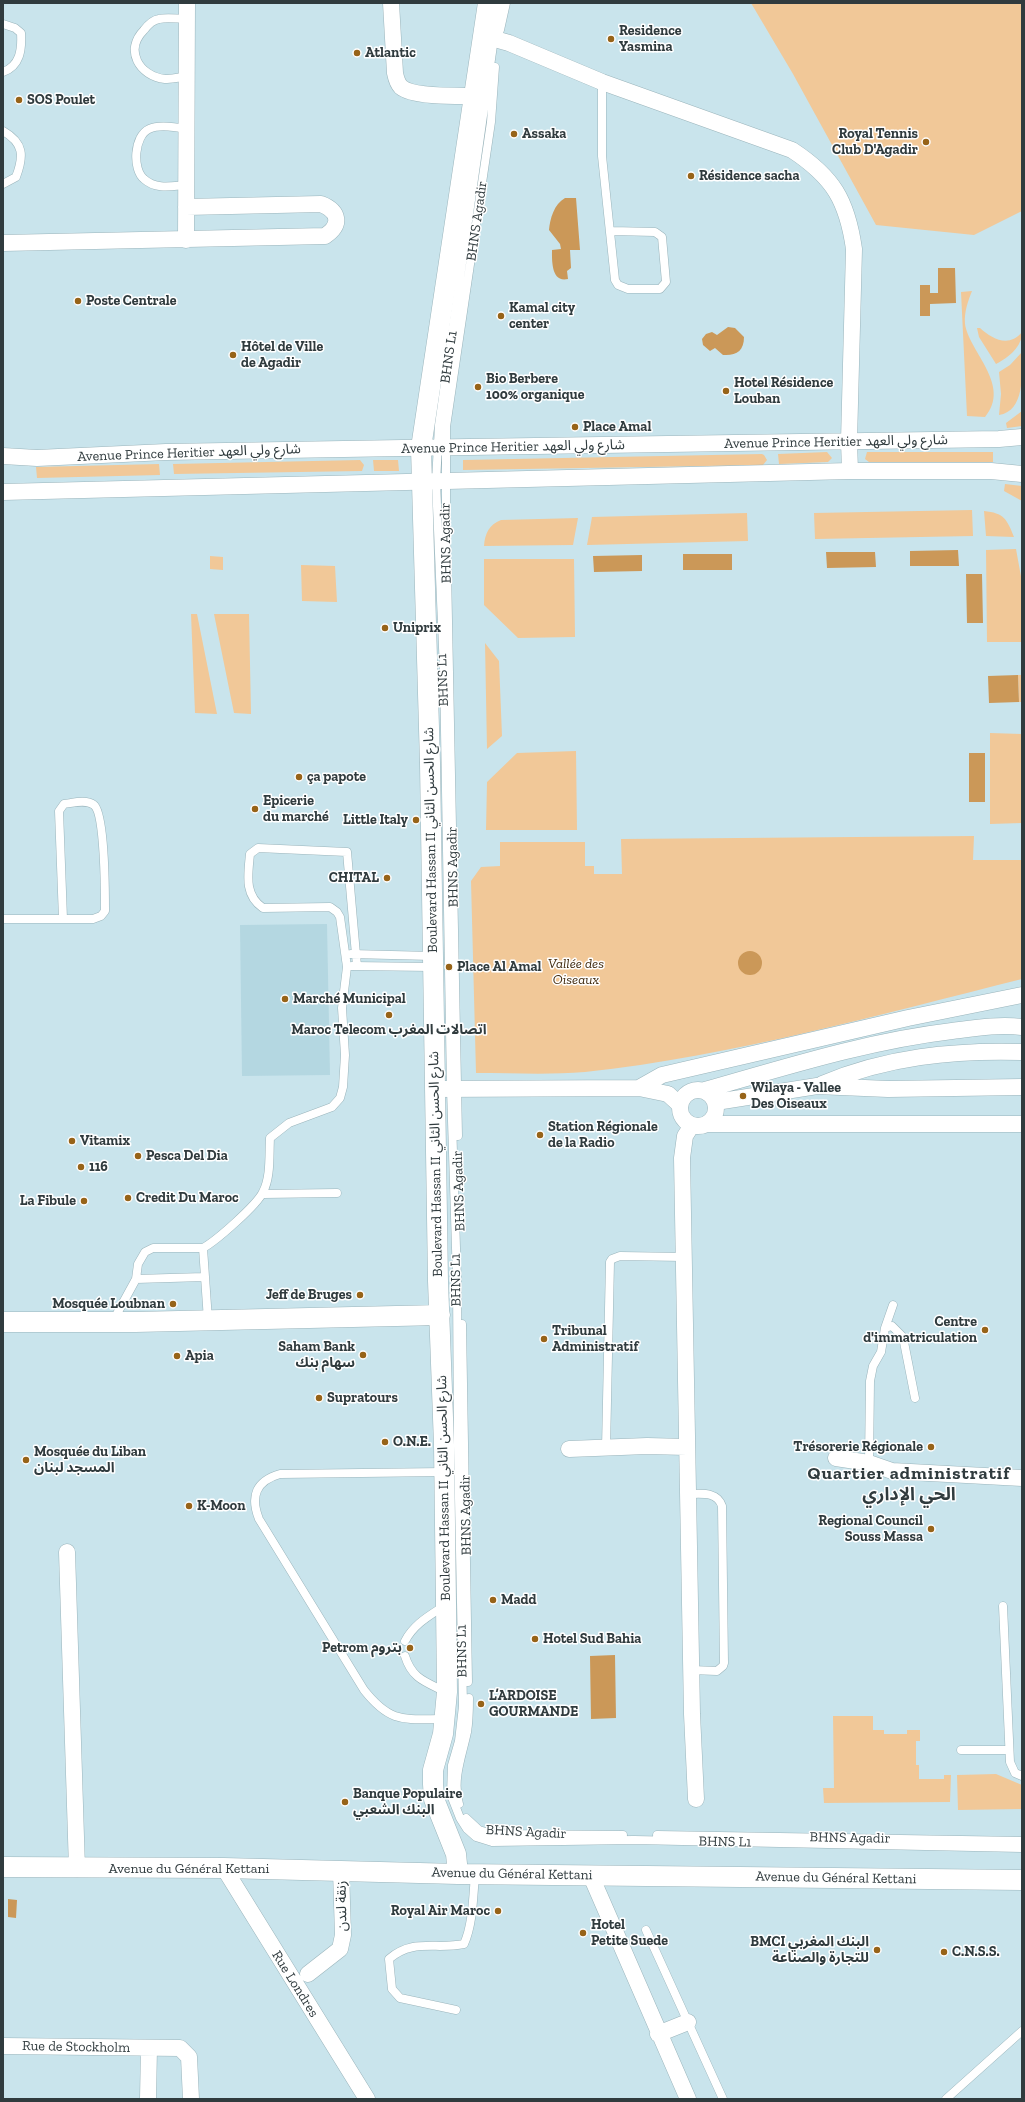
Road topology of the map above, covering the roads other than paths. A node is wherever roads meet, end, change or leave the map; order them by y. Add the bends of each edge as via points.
1 (391, 3) edge
2 (488, 3) edge
3 (499, 3) edge
4 (506, 3) edge
5 (187, 11) edge
6 (3, 24) edge
7 (492, 39) junction
8 (3, 72) edge
9 (187, 77) junction
10 (602, 82) junction
11 (473, 96) junction
12 (186, 129) junction
13 (3, 131) edge
14 (3, 184) edge
15 (186, 185) junction
16 (186, 207) junction
17 (612, 231) junction
18 (186, 240) junction
19 (3, 243) edge
20 (1022, 437) edge
21 (849, 441) junction
22 (435, 448) junction
23 (3, 456) edge
24 (850, 471) junction
25 (1022, 474) edge
26 (434, 482) junction
27 (3, 492) edge
28 (3, 919) edge
29 (63, 919) junction
30 (344, 953) junction
31 (356, 954) junction
32 (432, 962) junction
33 (357, 966) junction
34 (347, 967) junction
35 (1022, 994) edge
36 (1022, 1027) edge
37 (1022, 1052) edge
38 (817, 1086) junction
39 (1022, 1087) edge
40 (639, 1088) junction
41 (447, 1089) junction
42 (705, 1090) junction
43 (716, 1102) junction
44 (680, 1105) junction
45 (708, 1124) junction
46 (1022, 1124) edge
47 (692, 1125) junction
48 (337, 1193) dead end
49 (263, 1194) junction
50 (203, 1248) junction
51 (684, 1257) junction
52 (204, 1277) junction
53 (136, 1279) junction
54 (893, 1305) dead end
55 (440, 1315) junction
56 (208, 1320) junction
57 (3, 1322) edge
58 (113, 1322) junction
59 (885, 1328) junction
60 (915, 1398) dead end
61 (687, 1447) junction
62 (606, 1448) junction
63 (569, 1449) dead end
64 (836, 1458) dead end
65 (869, 1463) junction
66 (444, 1472) junction
67 (1022, 1478) edge
68 (688, 1494) junction
69 (67, 1552) dead end
70 (446, 1604) junction
71 (1004, 1606) dead end
72 (405, 1641) dead end
73 (405, 1656) dead end
74 (691, 1670) junction
75 (447, 1692) junction
76 (444, 1718) junction
77 (961, 1750) dead end
78 (1009, 1750) junction
79 (1022, 1776) edge
80 (696, 1799) dead end
81 (1022, 1841) edge
82 (1022, 1848) edge
83 (3, 1867) edge
84 (224, 1868) junction
85 (77, 1869) junction
86 (341, 1870) junction
87 (466, 1874) junction
88 (591, 1876) junction
89 (1022, 1880) edge
90 (646, 1930) dead end
91 (308, 1974) dead end
92 (456, 2010) dead end
93 (688, 2022) junction
94 (1022, 2031) edge
95 (658, 2034) junction
96 (3, 2046) edge
97 (149, 2048) junction
98 (148, 2099) edge
99 (191, 2099) edge
100 (367, 2099) edge
101 (688, 2099) edge
102 (723, 2099) edge
103 (946, 2099) edge

1 - 11 street via 395,73 402,88 435,95
2 - 7 street, BHNS Agadir
3 - 7 lane
4 - 7 lane, BHNS Agadir
5 - 9 street
5 - 9 lane via 157,19 140,34 134,45 135,57 148,73 165,79
6 - 8 lane via 16,28 21,34 22,44 18,60 10,69
7 - 10 street via 509,43
7 - 11 street, BHNS Agadir
7 - 22 lane, BHNS Agadir via 491,122 446,427
9 - 12 street
10 - 17 lane via 602,156
10 - 21 street via 792,150 812,164 829,181 842,202 851,225 854,249
11 - 22 street, BHNS Agadir
12 - 15 street
12 - 15 lane via 149,129 143,135 136,153 137,167 144,179 159,187
13 - 14 lane via 12,136 20,147 22,161 16,177
15 - 16 street
16 - 18 street
16 - 18 street via 321,204 330,207 336,214 336,223 333,231 326,236
17 - 17 lane via 615,280 618,285 628,289 664,287 666,282 662,237 655,232
18 - 19 street
20 - 21 street, Avenue Prince Heritier شارع ولي العهد
21 - 22 street, Avenue Prince Heritier شارع ولي العهد
21 - 24 street
22 - 23 street, Avenue Prince Heritier شارع ولي العهد via 166,452 37,458
22 - 26 street, Boulevard Hassan II شارع الحسن الثاني
24 - 25 street via 992,471
24 - 26 street
26 - 27 street
26 - 32 street, Boulevard Hassan II شارع الحسن الثاني via 430,763
26 - 41 lane, BHNS L1 via 444,672
28 - 29 lane
29 - 29 lane via 93,919 105,911 100,818 95,806 88,802 64,804 59,811
30 - 31 lane
30 - 31 lane via 340,917 330,907 263,908 255,903 249,894 250,854 258,848 346,852
30 - 34 lane
31 - 32 lane
31 - 33 lane
32 - 33 lane
32 - 41 street, Boulevard Hassan II شارع الحسن الثاني
33 - 34 lane
34 - 49 lane via 342,1008 345,1055 340,1098 332,1107 289,1123 270,1138 267,1179
35 - 40 street via 662,1075
36 - 42 street via 981,1027 922,1034 832,1054
37 - 38 street via 937,1054 888,1062 849,1073
38 - 39 street via 888,1089
38 - 43 street
40 - 41 street
40 - 44 street via 668,1094
41 - 55 street, Boulevard Hassan II شارع الحسن الثاني
41 - 81 lane, BHNS Agadir via 465,1446 469,1716 456,1780 459,1804 466,1819 479,1830 492,1834
41 - 82 lane, BHNS L1 via 457,1280 463,1706 452,1765 451,1795 467,1829 476,1837 492,1842 634,1840
42 - 43 street
42 - 44 street via 696,1089 688,1092
43 - 45 street via 717,1110
44 - 47 street via 680,1114
45 - 46 street
45 - 47 street
47 - 51 street via 685,1136 682,1158
48 - 49 lane
49 - 50 lane via 219,1238
50 - 52 lane
50 - 53 lane via 153,1248 141,1257
51 - 61 street
51 - 62 lane via 620,1256 610,1262
52 - 53 lane
52 - 56 lane
53 - 58 lane
54 - 59 lane
55 - 56 street
55 - 66 street, Boulevard Hassan II شارع الحسن الثاني
56 - 58 street
57 - 58 street
59 - 60 lane via 892,1326 903,1337
59 - 65 lane via 881,1352 873,1366 870,1380
61 - 62 street
61 - 68 street
62 - 63 street
64 - 65 street
65 - 67 street via 892,1471
66 - 70 street, Boulevard Hassan II شارع الحسن الثاني
66 - 76 lane via 280,1474 260,1485 255,1496 254,1508 364,1690 375,1703 392,1716 405,1720
68 - 74 street
68 - 74 lane via 712,1495 717,1497 722,1506 724,1663 718,1671
69 - 85 street
70 - 72 lane via 419,1623
70 - 75 street, Boulevard Hassan II شارع الحسن الثاني
71 - 78 lane
73 - 75 lane via 408,1666 417,1677
74 - 80 street
75 - 76 street, Boulevard Hassan II شارع الحسن الثاني
76 - 87 street, Boulevard Hassan II شارع الحسن الثاني via 443,1734 434,1770 434,1799
77 - 78 lane
78 - 79 lane via 1011,1768
83 - 85 street, Avenue du Général Kettani
84 - 85 street, Avenue du Général Kettani
84 - 86 street, Avenue du Général Kettani
84 - 100 street, Rue Londres
86 - 87 street, Avenue du Général Kettani
86 - 91 street, زنقة لندن via 343,1935 340,1950
87 - 88 street, Avenue du Général Kettani
87 - 92 lane via 473,1901 464,1944 404,1948 390,1959 392,1989 400,1998
88 - 89 street, Avenue du Général Kettani
88 - 95 street
90 - 93 lane
93 - 95 street
93 - 102 lane
94 - 103 lane
95 - 101 street
96 - 97 street, Rue de Stockholm
97 - 98 street, Rue de Stockholm
97 - 99 street, Rue de Stockholm via 180,2048 190,2057

